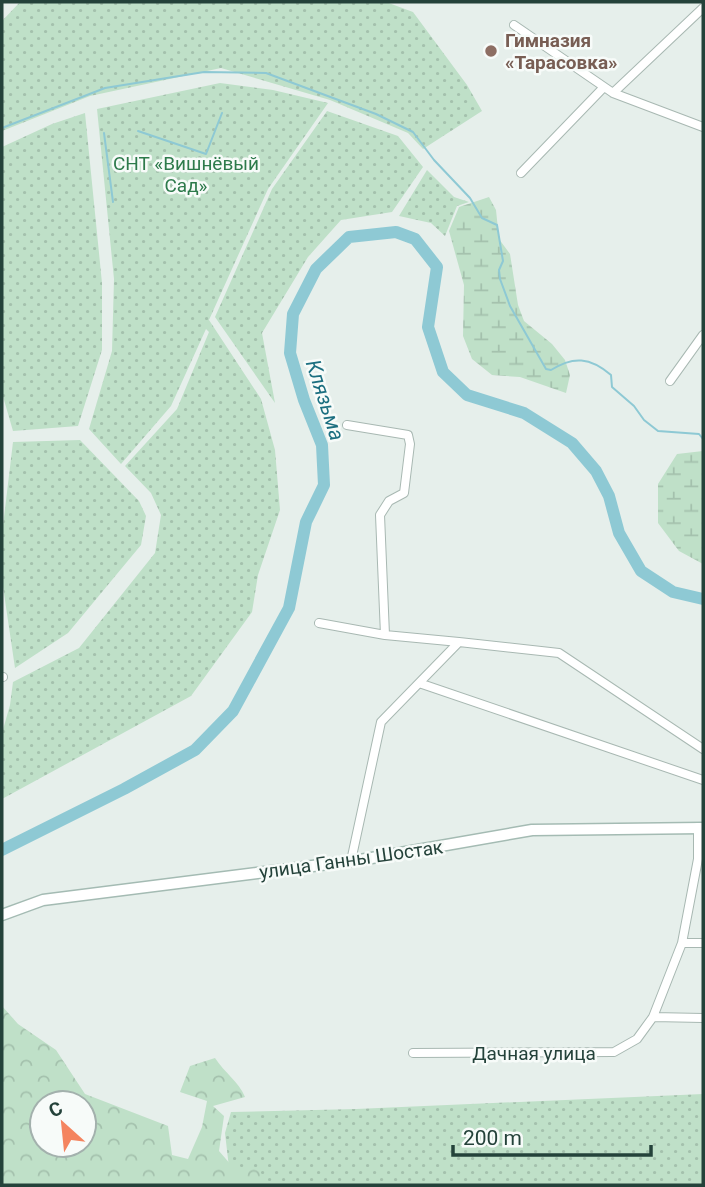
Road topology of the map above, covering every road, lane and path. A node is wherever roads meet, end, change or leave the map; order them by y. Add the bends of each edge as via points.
1 (703, 8) edge
2 (514, 25) dead end
3 (604, 87) junction
4 (613, 93) junction
5 (703, 127) edge
6 (522, 173) dead end
7 (703, 335) edge
8 (670, 381) dead end
9 (347, 425) dead end
10 (319, 623) dead end
11 (386, 635) junction
12 (459, 642) junction
13 (419, 683) junction
14 (703, 749) edge
15 (703, 780) edge
16 (701, 827) edge
17 (701, 859) edge
18 (351, 861) junction
19 (2, 915) edge
20 (682, 943) junction
21 (703, 943) edge
22 (653, 1017) junction
23 (703, 1018) edge
24 (413, 1053) dead end

1 - 4 street
2 - 3 street
3 - 4 street
3 - 6 street
4 - 5 street
7 - 8 street
9 - 11 street via 408,435 410,444 404,493 389,501 380,515
10 - 11 street
11 - 12 street
12 - 13 street
12 - 14 street via 559,653
13 - 15 street
13 - 18 street via 381,722
16 - 17 street, Дачная улица
16 - 18 main road, улица Ганны Шостак via 532,830
17 - 20 street, Дачная улица
18 - 19 main road, улица Ганны Шостак via 43,900
20 - 21 street
20 - 22 street, Дачная улица
22 - 23 street
22 - 24 street, Дачная улица via 637,1039 614,1052

